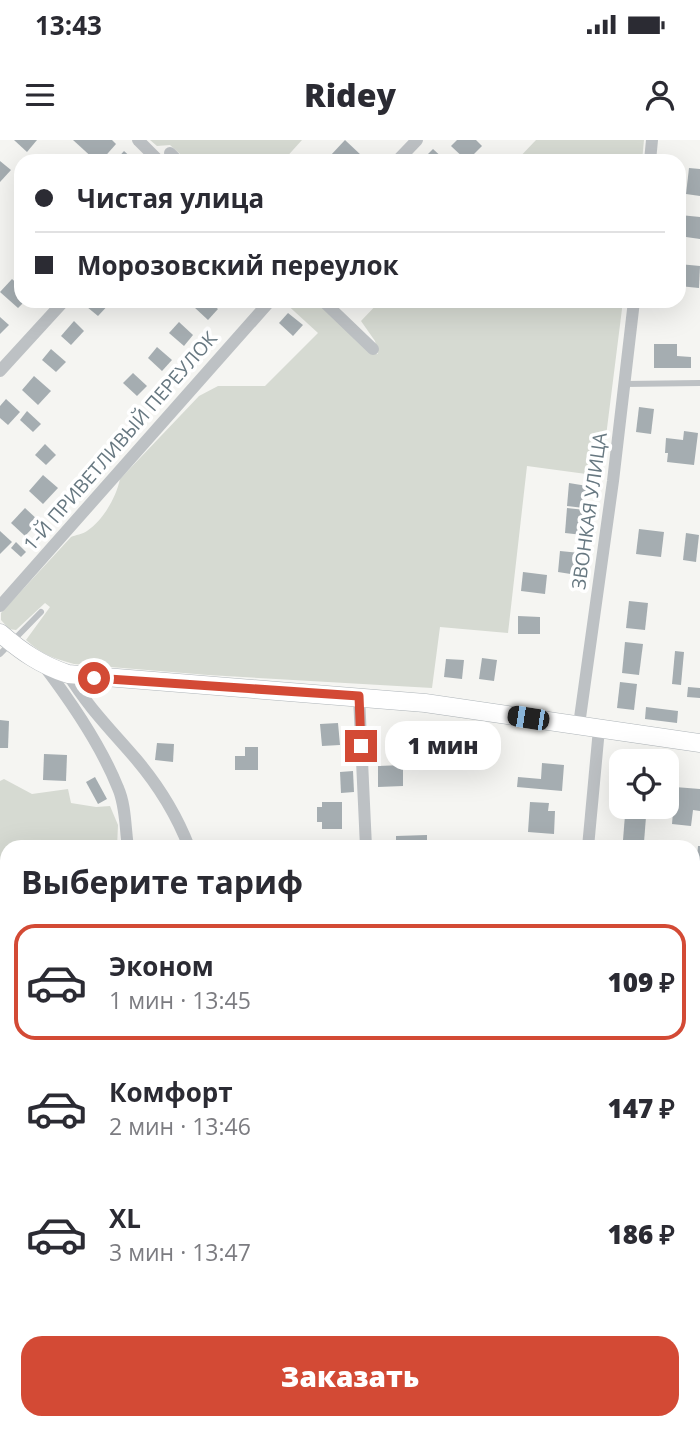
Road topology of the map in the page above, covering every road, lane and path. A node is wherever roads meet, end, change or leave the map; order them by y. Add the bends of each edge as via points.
1 (138, 140) edge
2 (417, 140) edge
3 (162, 154) edge
4 (404, 154) edge
5 (58, 308) edge
6 (264, 308) edge
7 (330, 308) edge
8 (633, 308) edge
9 (373, 349) dead end
10 (0, 371) edge
11 (700, 383) edge
12 (625, 384) junction
13 (0, 606) edge
14 (41, 612) dead end
15 (4, 644) edge
16 (44, 666) junction
17 (68, 674) junction
18 (359, 696) junction
19 (579, 725) junction
20 (599, 729) junction
21 (700, 743) edge
22 (127, 840) edge
23 (186, 840) edge
24 (366, 840) edge
25 (589, 840) edge

1 - 3 street
2 - 4 street
5 - 10 street
6 - 13 street, 1-Й ПРИВЕТЛИВЫЙ ПЕРЕУЛОК
7 - 9 street
8 - 12 street, ЗВОНКАЯ УЛИЦА
11 - 12 lane
12 - 19 street, ЗВОНКАЯ УЛИЦА
14 - 15 lane
15 - 16 street
16 - 17 street
16 - 22 street via 119,788
17 - 18 street
17 - 23 street via 138,762
18 - 19 street
18 - 24 street
19 - 20 street
20 - 21 street
20 - 25 street

